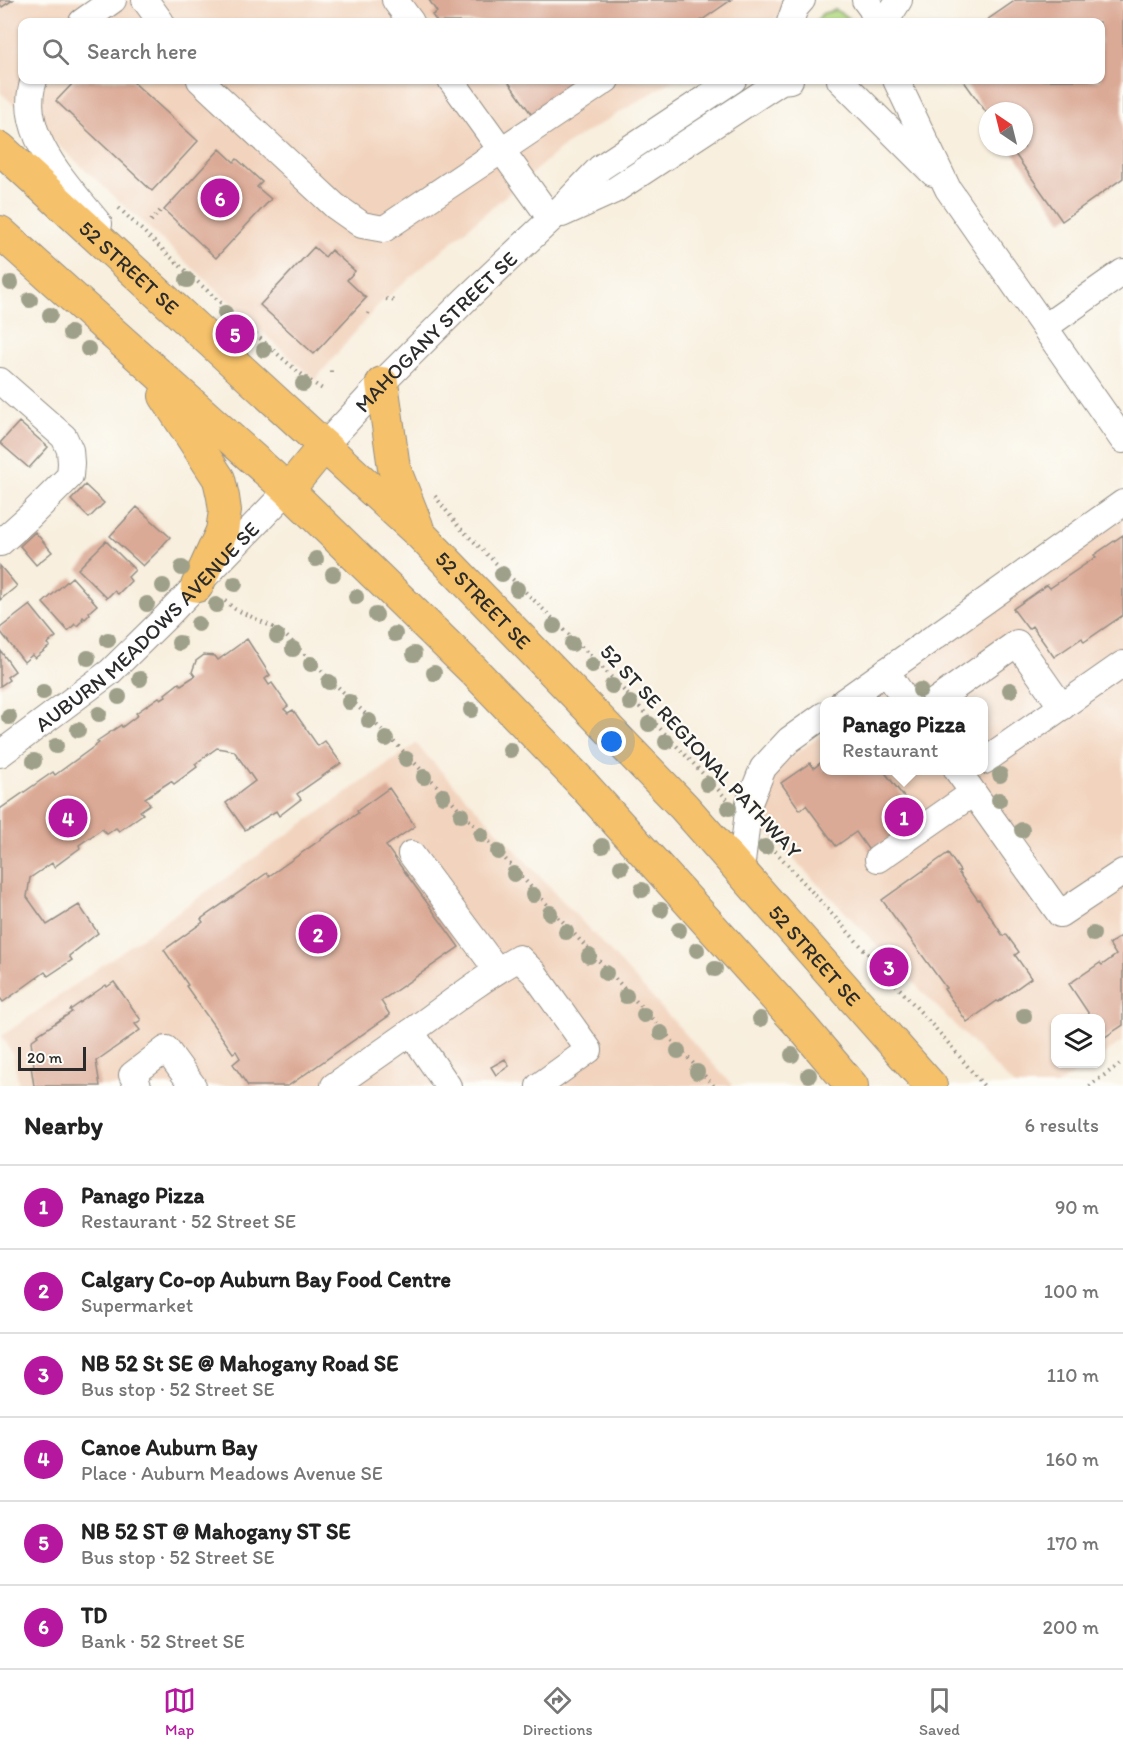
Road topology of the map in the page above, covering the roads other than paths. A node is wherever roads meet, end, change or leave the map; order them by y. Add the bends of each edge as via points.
1 (113, 0) edge
2 (145, 0) edge
3 (395, 0) edge
4 (865, 0) edge
5 (899, 0) edge
6 (88, 18) edge
7 (158, 18) edge
8 (408, 18) edge
9 (875, 18) edge
10 (888, 18) edge
11 (32, 84) edge
12 (205, 84) edge
13 (454, 84) edge
14 (600, 84) edge
15 (727, 84) edge
16 (776, 84) edge
17 (844, 84) edge
18 (898, 84) edge
19 (0, 148) edge
20 (501, 150) junction
21 (948, 189) junction
22 (551, 219) junction
23 (0, 232) edge
24 (1123, 272) edge
25 (142, 279) junction
26 (1045, 327) junction
27 (141, 360) junction
28 (0, 381) edge
29 (381, 383) junction
30 (1123, 440) edge
31 (324, 446) junction
32 (288, 490) junction
33 (1123, 503) edge
34 (421, 535) junction
35 (0, 543) edge
36 (196, 586) junction
37 (1122, 667) edge
38 (886, 671) junction
39 (850, 697) edge
40 (904, 697) edge
41 (941, 697) edge
42 (1062, 706) junction
43 (820, 718) edge
44 (0, 754) edge
45 (988, 758) edge
46 (965, 778) edge
47 (411, 854) dead end
48 (878, 859) dead end
49 (741, 871) junction
50 (1123, 872) edge
51 (497, 970) junction
52 (411, 1032) junction
53 (846, 1081) edge
54 (138, 1086) edge
55 (192, 1086) edge
56 (334, 1086) edge
57 (448, 1086) edge
58 (539, 1086) edge
59 (931, 1086) edge

1 - 6 street
2 - 7 street
3 - 8 street
4 - 9 street
5 - 10 street
11 - 25 street via 31,115 38,141 55,170
12 - 20 street via 335,206 362,225 384,229
13 - 20 street
14 - 20 street
15 - 22 street, MAHOGANY STREET SE via 600,168
16 - 22 street, MAHOGANY STREET SE via 615,190
17 - 21 street
18 - 21 street
19 - 25 main road, 52 STREET SE
20 - 22 street
21 - 26 street
22 - 29 street, MAHOGANY STREET SE
23 - 27 main road
24 - 26 street
25 - 31 main road, 52 STREET SE
26 - 30 street
27 - 32 main road
27 - 36 main road via 219,479 224,497 222,531
28 - 35 street via 64,437 72,463 70,476
29 - 31 street, MAHOGANY STREET SE
29 - 34 main road via 394,468
31 - 32 main road
31 - 34 main road, 52 STREET SE
32 - 36 street, AUBURN MEADOWS AVENUE SE
32 - 53 main road via 474,671 579,780 803,1028
33 - 38 street
34 - 49 main road, 52 STREET SE
36 - 44 street, AUBURN MEADOWS AVENUE SE via 110,672
37 - 42 street
38 - 39 street
38 - 40 street
41 - 42 street via 1017,644
42 - 45 street
43 - 49 street via 789,740 763,768 749,804
46 - 48 street
46 - 50 street via 1060,914
47 - 51 street
49 - 59 main road, 52 STREET SE
51 - 52 street
51 - 58 street via 519,958 589,1050
52 - 56 street
52 - 57 street
54 - 55 street via 132,1075 166,1049

